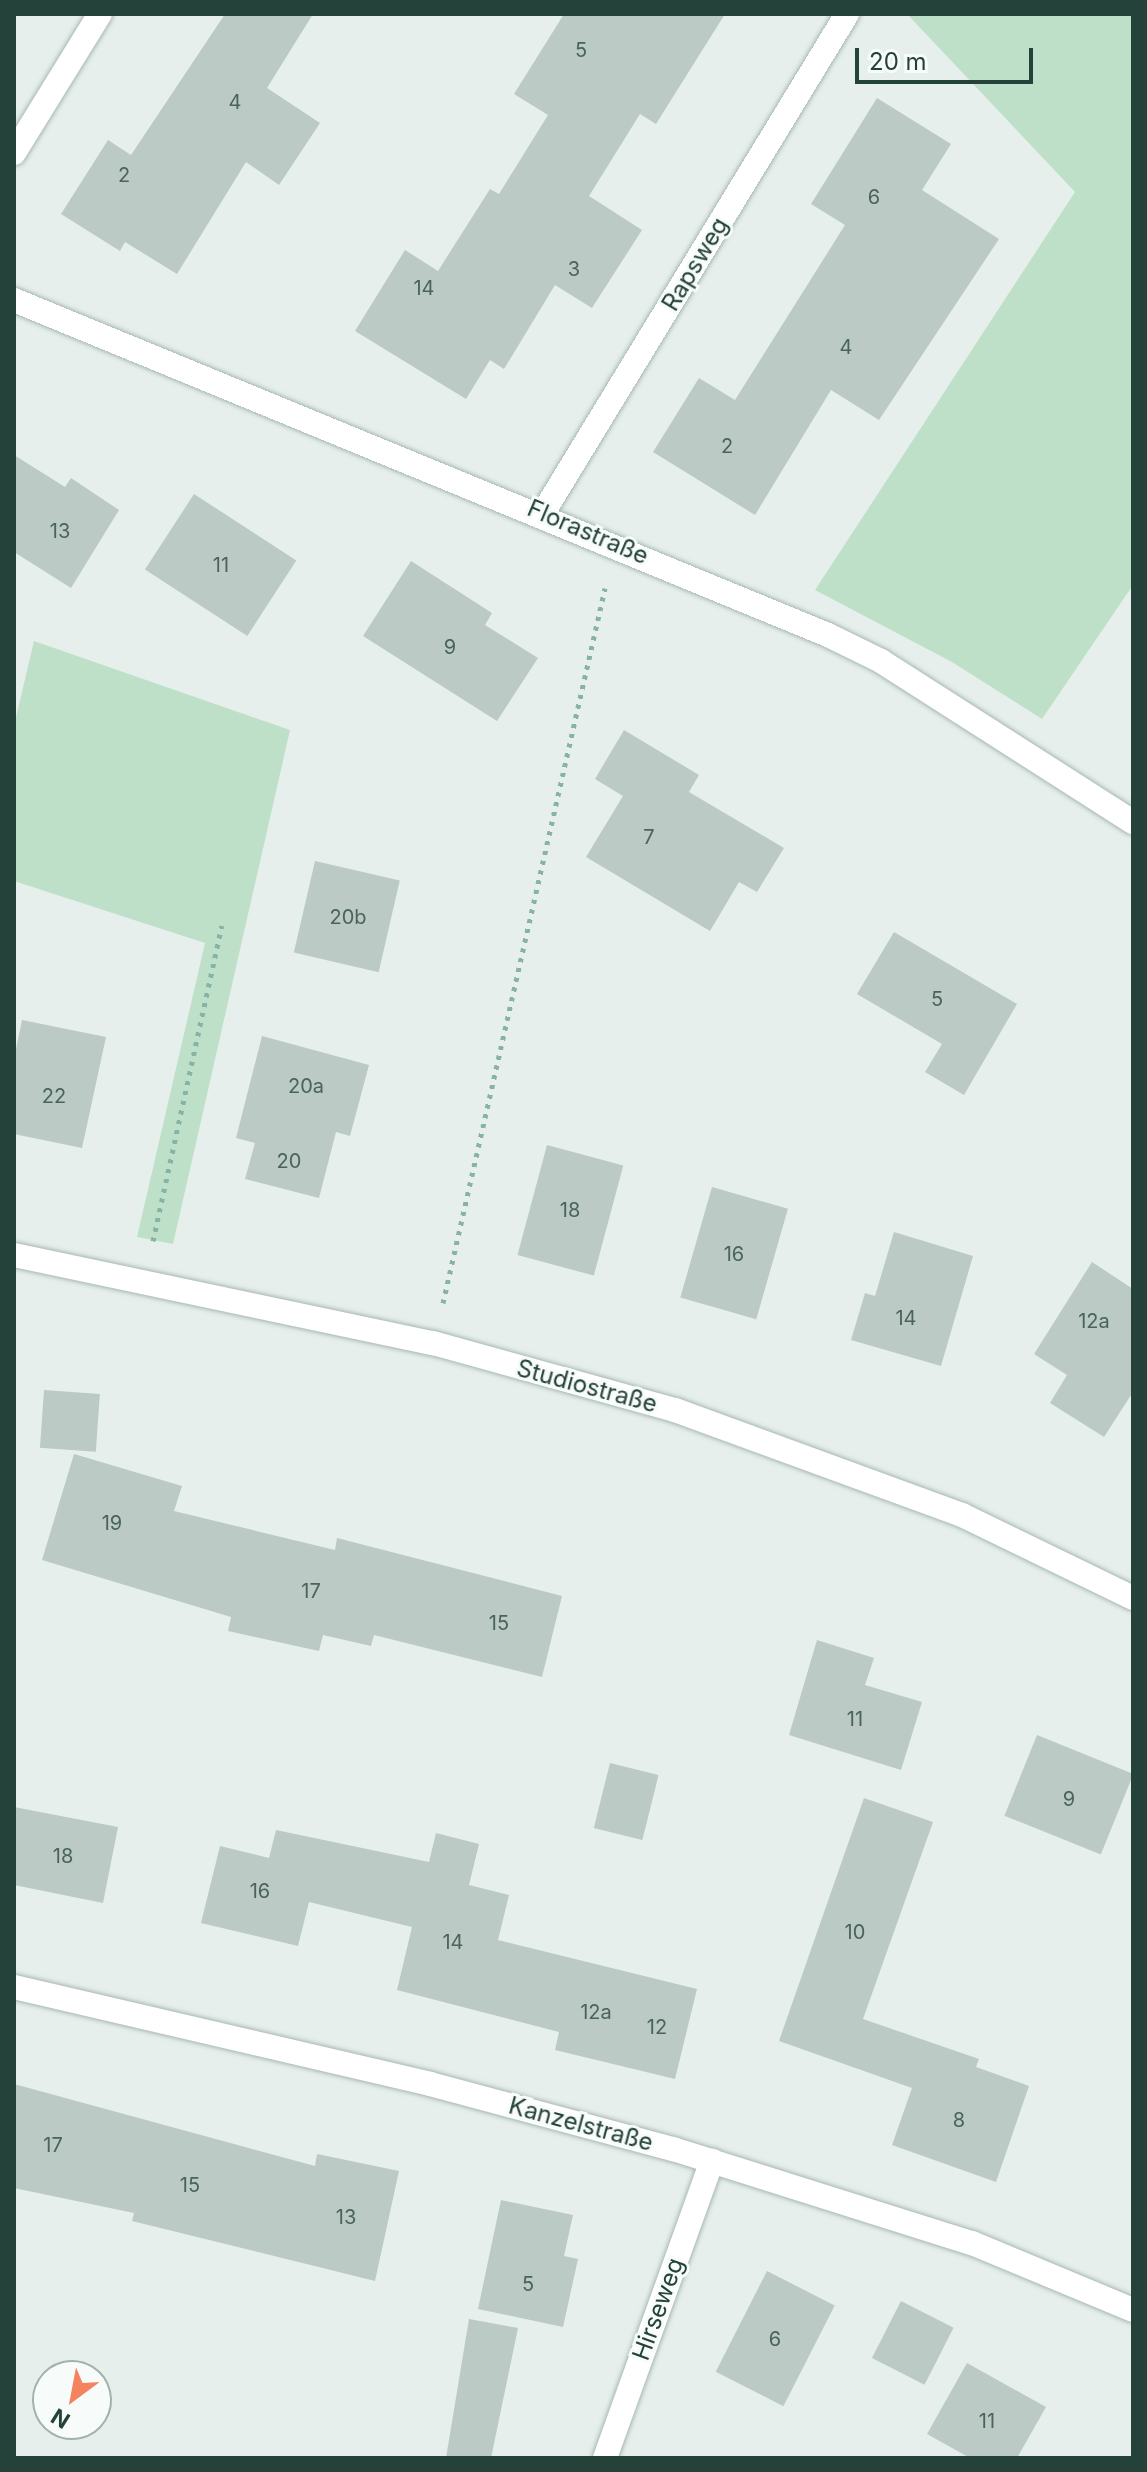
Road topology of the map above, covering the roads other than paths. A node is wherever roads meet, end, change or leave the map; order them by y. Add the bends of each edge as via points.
1 (100, 14) edge
2 (847, 14) edge
3 (14, 153) edge
4 (14, 300) edge
5 (543, 513) junction
6 (1133, 822) edge
7 (14, 1255) edge
8 (1133, 1598) edge
9 (14, 1987) edge
10 (712, 2161) junction
11 (1133, 2310) edge
12 (605, 2458) edge

1 - 3 street
2 - 5 street, Rapsweg
4 - 5 street, Florastraße
5 - 6 street, Florastraße via 881,661
7 - 8 street, Studiostraße via 433,1343 675,1410 864,1475 1071,1564
9 - 10 street, Kanzelstraße via 430,2084
10 - 11 street, Kanzelstraße via 972,2243
10 - 12 street, Hirseweg

